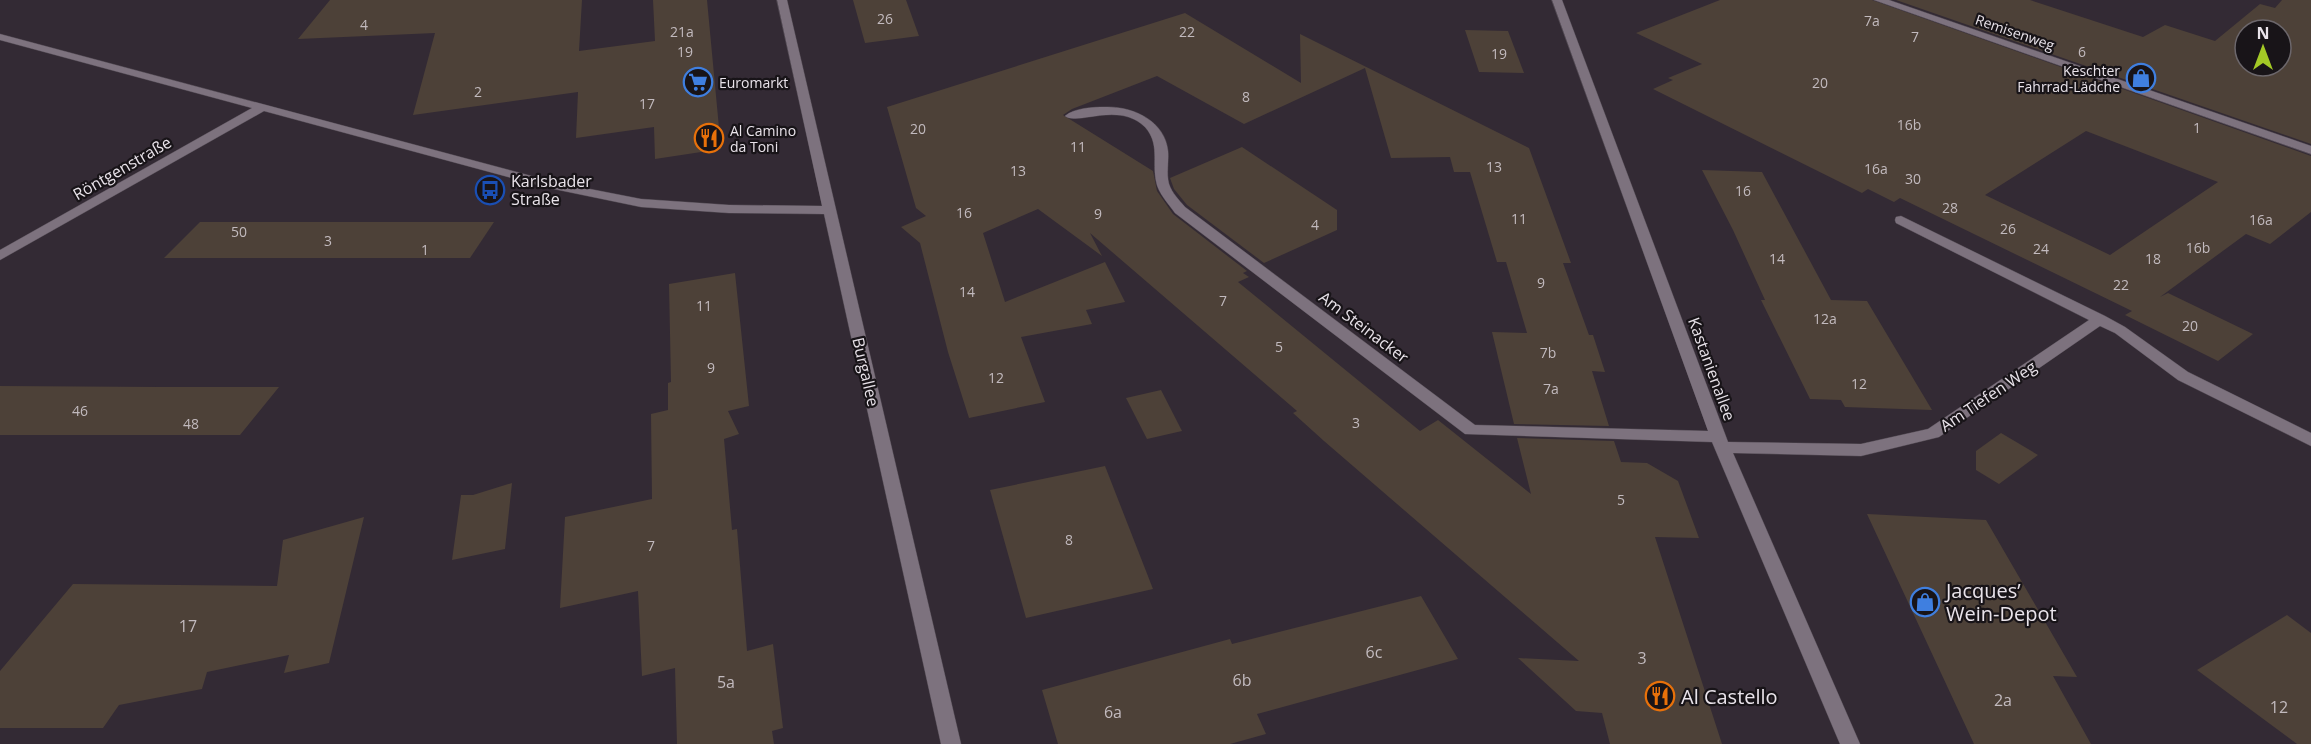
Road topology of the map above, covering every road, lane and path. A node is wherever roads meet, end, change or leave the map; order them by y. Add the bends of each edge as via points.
1 (782, 0) edge
2 (1557, 0) edge
3 (1879, 0) edge
4 (0, 37) edge
5 (261, 108) junction
6 (1071, 116) dead end
7 (2311, 150) edge
8 (828, 210) junction
9 (1901, 220) dead end
10 (0, 256) edge
11 (2100, 319) junction
12 (2311, 440) edge
13 (1720, 442) junction
14 (951, 744) edge
15 (1851, 744) edge

1 - 8 street, Burgallee
2 - 13 street, Kastanienallee
3 - 7 street, Remisenweg
4 - 5 street
5 - 8 street via 613,199 729,209
5 - 10 street, Röntgenstraße
6 - 13 street, Am Steinacker via 1128,110 1152,128 1161,146 1163,186 1180,210 1471,430
8 - 14 street, Burgallee
9 - 11 street
11 - 12 street via 2183,376
11 - 13 street, Am Tiefen Weg via 1933,433 1861,450
13 - 15 street, Kastanienallee

